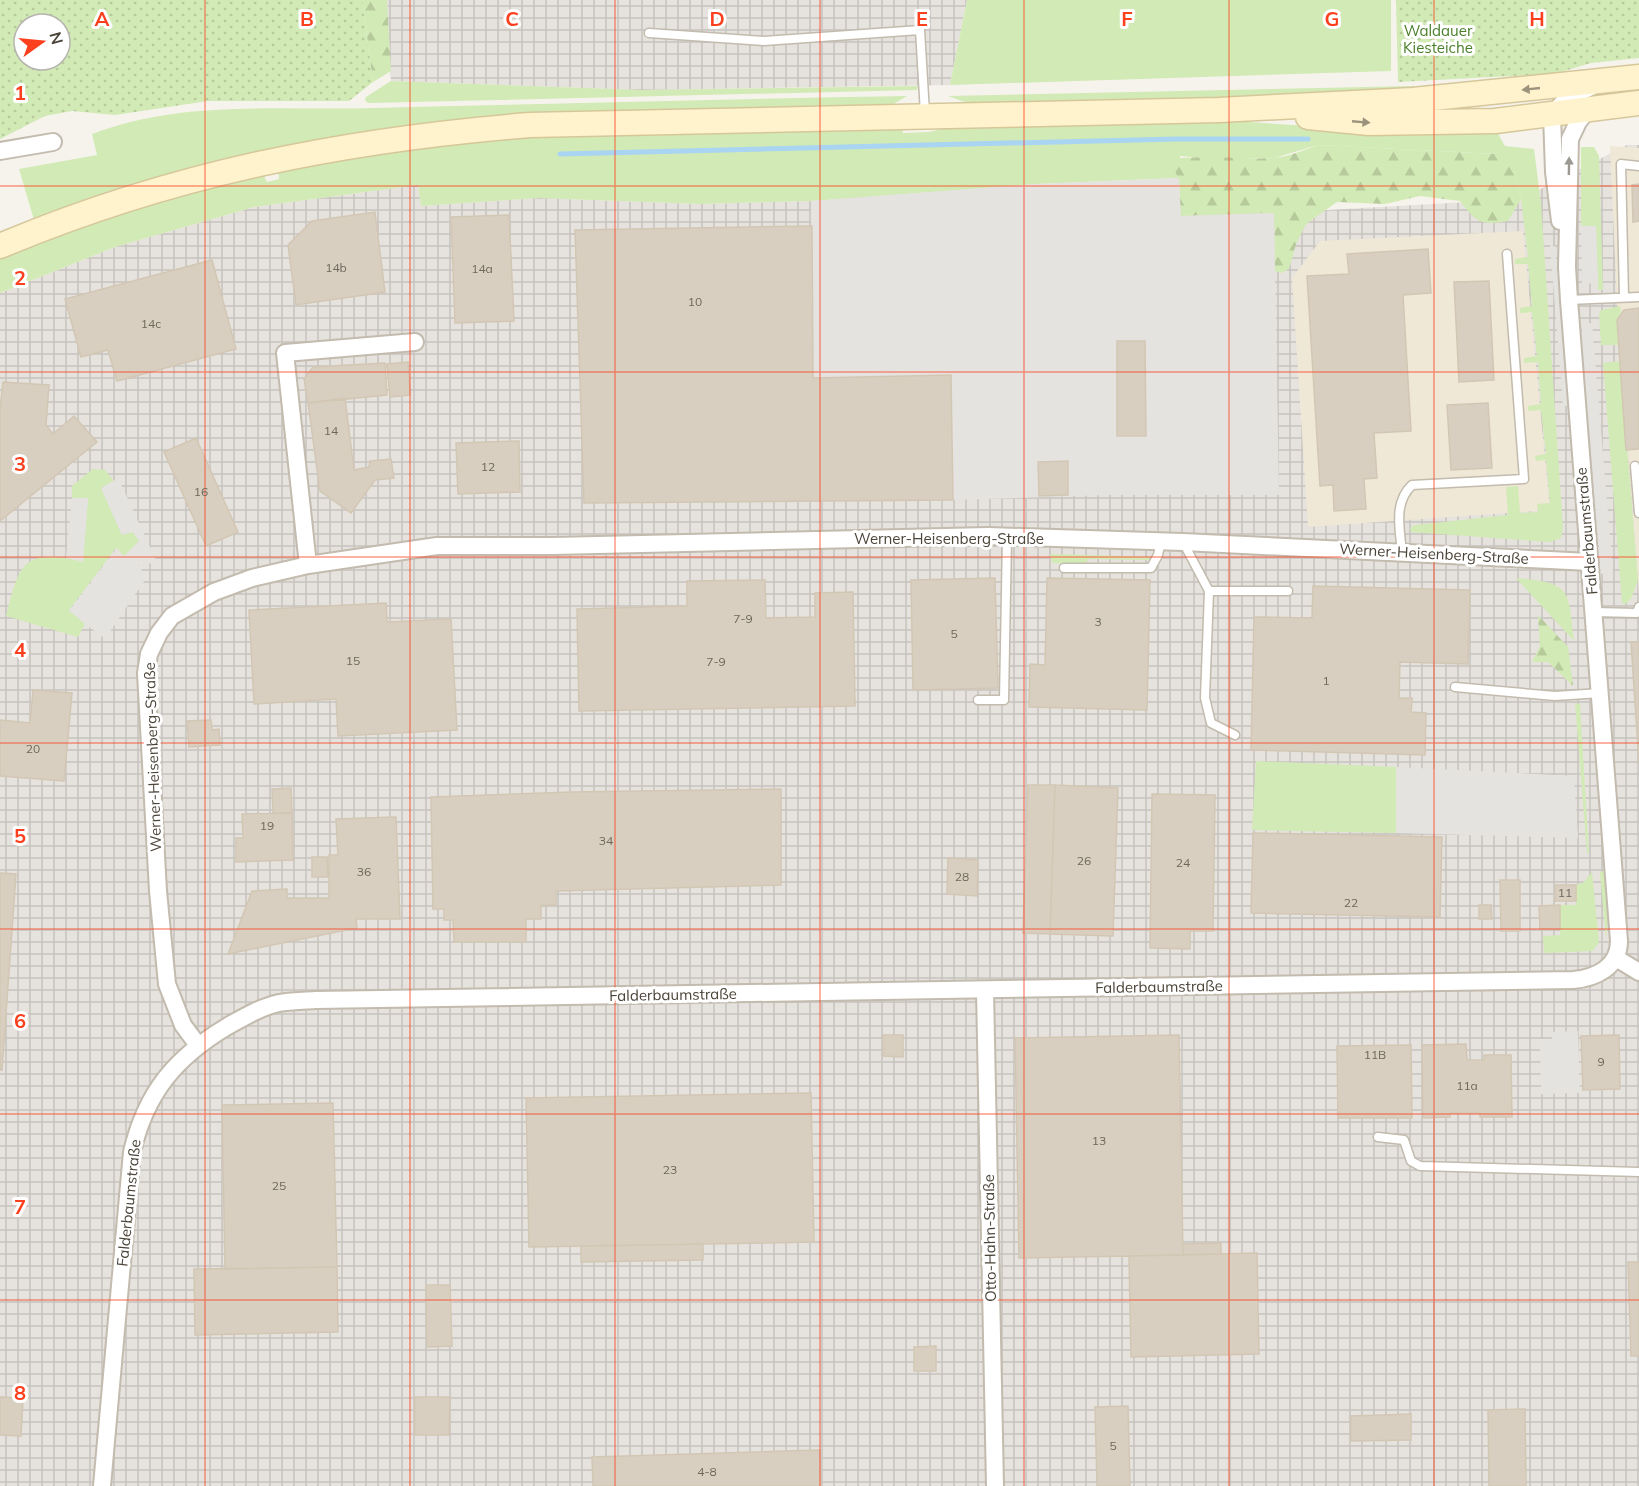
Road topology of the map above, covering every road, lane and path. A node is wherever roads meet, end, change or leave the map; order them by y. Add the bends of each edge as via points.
1 (649, 33) dead end
2 (1639, 77) edge
3 (1610, 80) junction
4 (1639, 103) edge
5 (1588, 109) junction
6 (1219, 110) junction
7 (1552, 115) junction
8 (926, 117) junction
9 (53, 142) dead end
10 (0, 151) edge
11 (1639, 166) edge
12 (0, 246) edge
13 (1508, 254) dead end
14 (1567, 267) junction
15 (1624, 297) junction
16 (1639, 297) edge
17 (1569, 300) junction
18 (415, 342) dead end
19 (1635, 466) dead end
20 (1639, 513) edge
21 (1007, 537) junction
22 (1161, 541) junction
23 (1183, 542) junction
24 (1402, 553) junction
25 (1590, 562) junction
26 (308, 565) junction
27 (1064, 568) dead end
28 (1209, 591) junction
29 (1288, 591) dead end
30 (1639, 607) edge
31 (1594, 612) junction
32 (1455, 687) dead end
33 (1600, 693) junction
34 (978, 700) dead end
35 (1235, 735) dead end
36 (1616, 958) junction
37 (1639, 972) edge
38 (985, 990) junction
39 (197, 1044) junction
40 (1378, 1137) dead end
41 (1639, 1172) edge
42 (102, 1486) edge
43 (994, 1486) edge

1 - 8 lane via 764,41 920,30
2 - 3 main road
3 -> 6 main road via 1413,100
3 - 7 street via 1567,98
4 - 5 main road
5 - 7 main road
14 -> 5 street, Falderbaumstraße via 1570,139
6 -> 7 main road via 1428,124
6 - 8 main road
7 - 14 street via 1554,172
8 - 12 main road via 530,125 409,137 323,149 187,181 117,202
9 - 10 street
11 - 15 lane via 1621,164
13 - 24 lane via 1524,479 1412,485 1402,494 1399,506
14 - 17 street, Falderbaumstraße
15 - 16 lane
15 - 17 lane
17 - 25 street, Falderbaumstraße
18 - 26 street via 285,354
19 - 20 lane
21 - 22 street, Werner-Heisenberg-Straße
21 - 26 street, Werner-Heisenberg-Straße via 437,546
21 - 34 lane via 1004,700
22 - 23 street, Werner-Heisenberg-Straße
22 - 27 lane via 1151,567
23 - 24 street, Werner-Heisenberg-Straße
23 - 28 lane
24 - 25 street, Werner-Heisenberg-Straße
25 - 31 street, Falderbaumstraße
26 - 39 street, Werner-Heisenberg-Straße via 213,592 172,616 149,654 146,673 158,891 168,984 183,1025
28 - 29 lane
28 - 35 lane via 1205,698 1211,723
30 - 31 lane via 1638,614
31 - 33 street, Falderbaumstraße
32 - 33 lane via 1555,696
33 - 36 street, Falderbaumstraße via 1619,941
36 - 37 street
36 - 38 street, Falderbaumstraße via 1599,973 1573,980
38 - 39 street, Falderbaumstraße via 315,1000 278,1003 248,1014
38 - 43 street, Otto-Hahn-Straße
39 - 42 street, Falderbaumstraße via 160,1082 138,1124 132,1152
40 - 41 lane via 1404,1140 1410,1161 1420,1166

